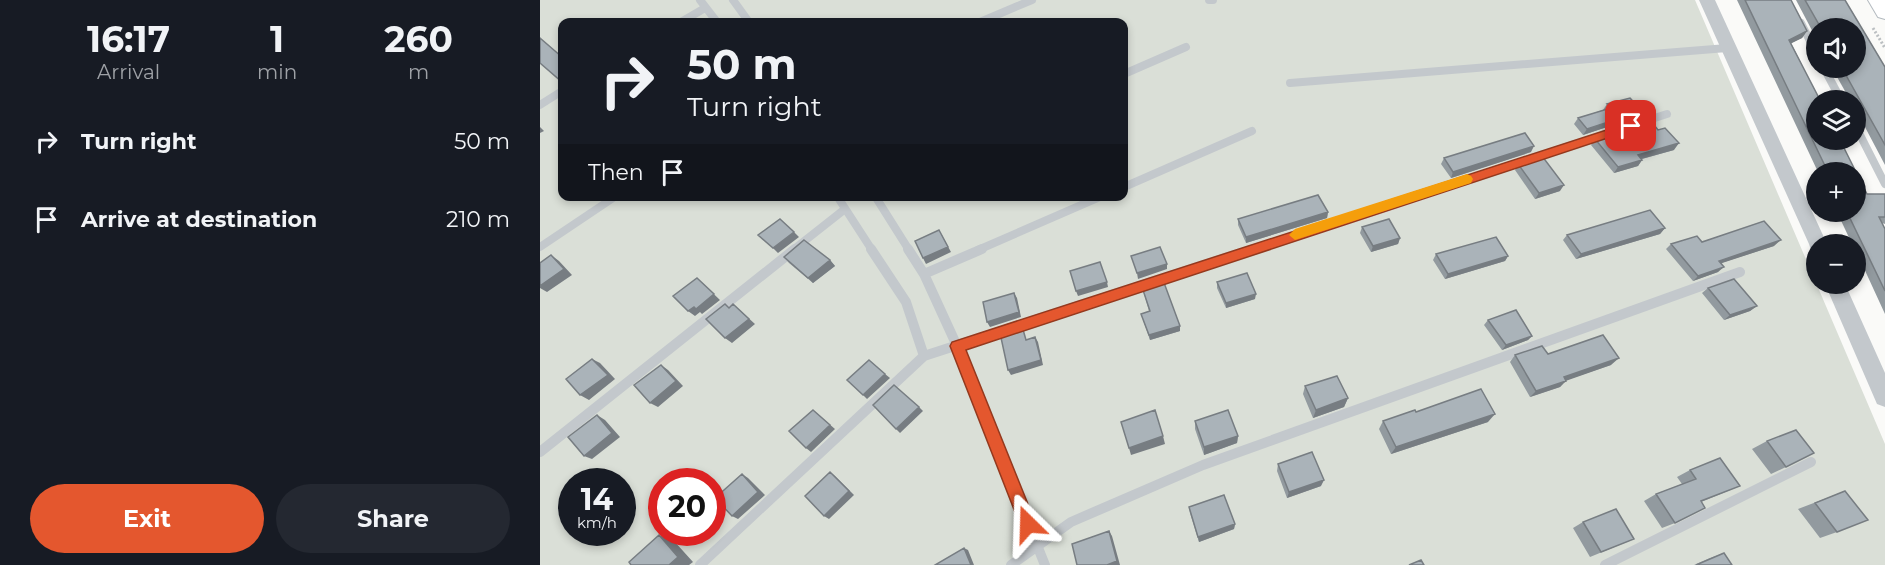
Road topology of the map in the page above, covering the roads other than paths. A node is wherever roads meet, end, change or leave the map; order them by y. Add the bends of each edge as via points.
1 (700, 0) edge
2 (732, 0) edge
3 (1032, 0) edge
4 (1707, 0) edge
5 (1878, 0) edge
6 (705, 8) junction
7 (1794, 11) edge
8 (1885, 12) edge
9 (688, 18) edge
10 (714, 18) edge
11 (746, 18) edge
12 (989, 18) edge
13 (1806, 34) edge
14 (1186, 47) dead end
15 (1727, 48) junction
16 (1128, 72) edge
17 (1290, 83) dead end
18 (558, 94) edge
19 (540, 105) edge
20 (1667, 114) dead end
21 (1252, 131) dead end
22 (1866, 147) edge
23 (1885, 184) edge
24 (1128, 185) edge
25 (609, 201) edge
26 (840, 201) edge
27 (878, 201) edge
28 (1091, 201) edge
29 (845, 209) junction
30 (1813, 234) edge
31 (540, 247) edge
32 (1740, 272) dead end
33 (924, 274) junction
34 (1839, 294) edge
35 (957, 346) junction
36 (924, 356) junction
37 (1885, 397) edge
38 (540, 452) edge
39 (1810, 462) edge
40 (1037, 547) junction
41 (700, 565) edge
42 (1011, 565) edge
43 (1045, 565) edge
44 (1605, 565) edge

1 - 6 lane
2 - 11 lane
3 - 12 lane
4 - 15 street
5 - 8 street
6 - 9 lane
6 - 10 lane
7 - 13 lane
14 - 16 lane
15 - 17 lane
15 - 30 street
18 - 19 lane
20 - 35 lane
21 - 24 lane
22 - 23 lane
25 - 31 lane
26 - 29 lane
27 - 33 lane
28 - 33 lane
29 - 36 lane via 906,302
29 - 38 lane
32 - 40 lane via 1203,465 1071,522
33 - 35 lane
34 - 37 street
35 - 36 lane
35 - 40 lane
36 - 41 lane
39 - 44 lane
40 - 42 lane
40 - 43 lane

